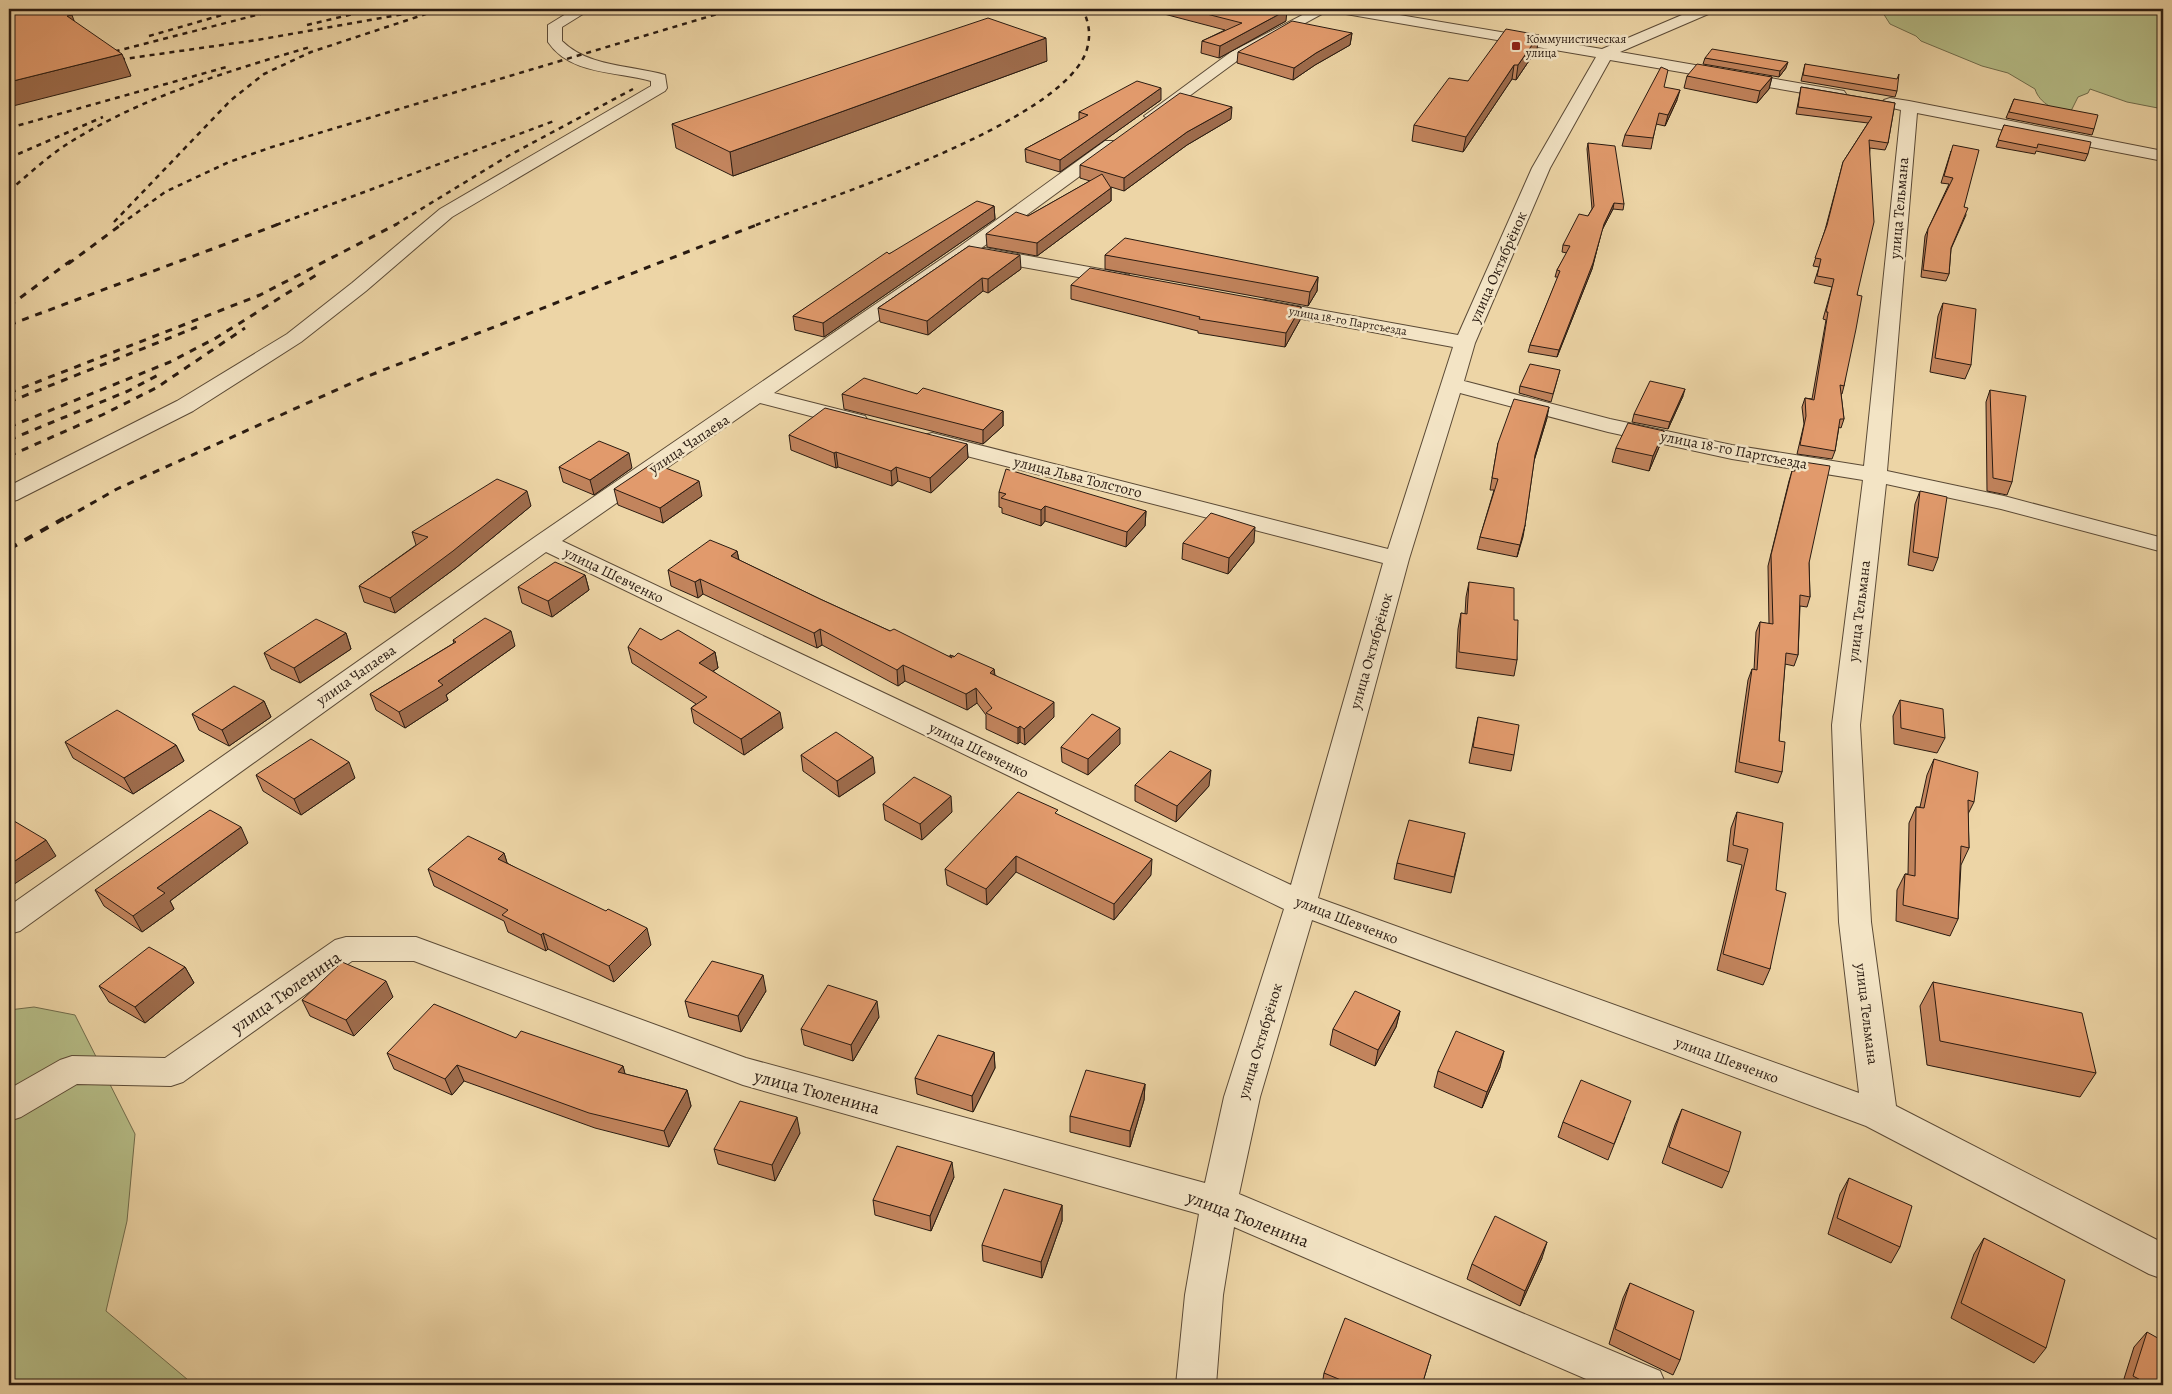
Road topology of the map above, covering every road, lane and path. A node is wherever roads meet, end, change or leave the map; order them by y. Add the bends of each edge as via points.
1 (584, 9) edge
2 (1324, 9) edge
3 (1340, 9) edge
4 (1708, 9) edge
5 (1606, 53) junction
6 (1850, 96) edge
7 (1870, 100) edge
8 (1908, 106) junction
9 (2163, 156) edge
10 (966, 250) junction
11 (1142, 283) edge
12 (1250, 303) edge
13 (1465, 342) junction
14 (1451, 384) junction
15 (759, 396) junction
16 (875, 425) edge
17 (914, 435) edge
18 (1875, 475) junction
19 (9, 495) edge
20 (544, 542) junction
21 (2163, 545) edge
22 (1397, 558) junction
23 (1301, 904) junction
24 (9, 922) edge
25 (9, 1106) edge
26 (1879, 1115) junction
27 (1219, 1203) junction
28 (2163, 1262) edge
29 (1196, 1385) edge
30 (1646, 1385) edge

1 - 19 street via 555,25 555,42 573,57 599,66 659,78 659,88 446,213 294,338 185,406
2 - 10 street, улица Чапаева via 1236,55
3 - 5 street
4 - 5 street
5 - 6 street
5 - 13 street, улица Октябрёнок via 1541,168
7 - 8 street
8 - 9 street
8 - 18 street, улица Тельмана
10 - 11 street
10 - 15 street, улица Чапаева
12 - 13 street, улица 18-го Партсъезда
13 - 14 street, улица Октябрёнок
14 - 18 street, улица 18-го Партсъезда via 1608,425 1732,452
14 - 22 street, улица Октябрёнок
15 - 16 street
15 - 20 street, улица Чапаева
17 - 22 street, улица Льва Толстого
18 - 21 street, улица 18-го Партсъезда via 2004,503
18 - 26 street, улица Тельмана via 1846,725 1856,922
20 - 23 street, улица Шевченко
20 - 24 street, улица Чапаева
22 - 23 street, улица Октябрёнок
23 - 26 street, улица Шевченко
23 - 27 street, улица Октябрёнок via 1242,1097
25 - 27 street, улица Тюленина via 72,1070 172,1072 346,949 416,949 743,1072
26 - 28 street, улица Шевченко
27 - 29 street, улица Октябрёнок via 1204,1295
27 - 30 street, улица Тюленина

